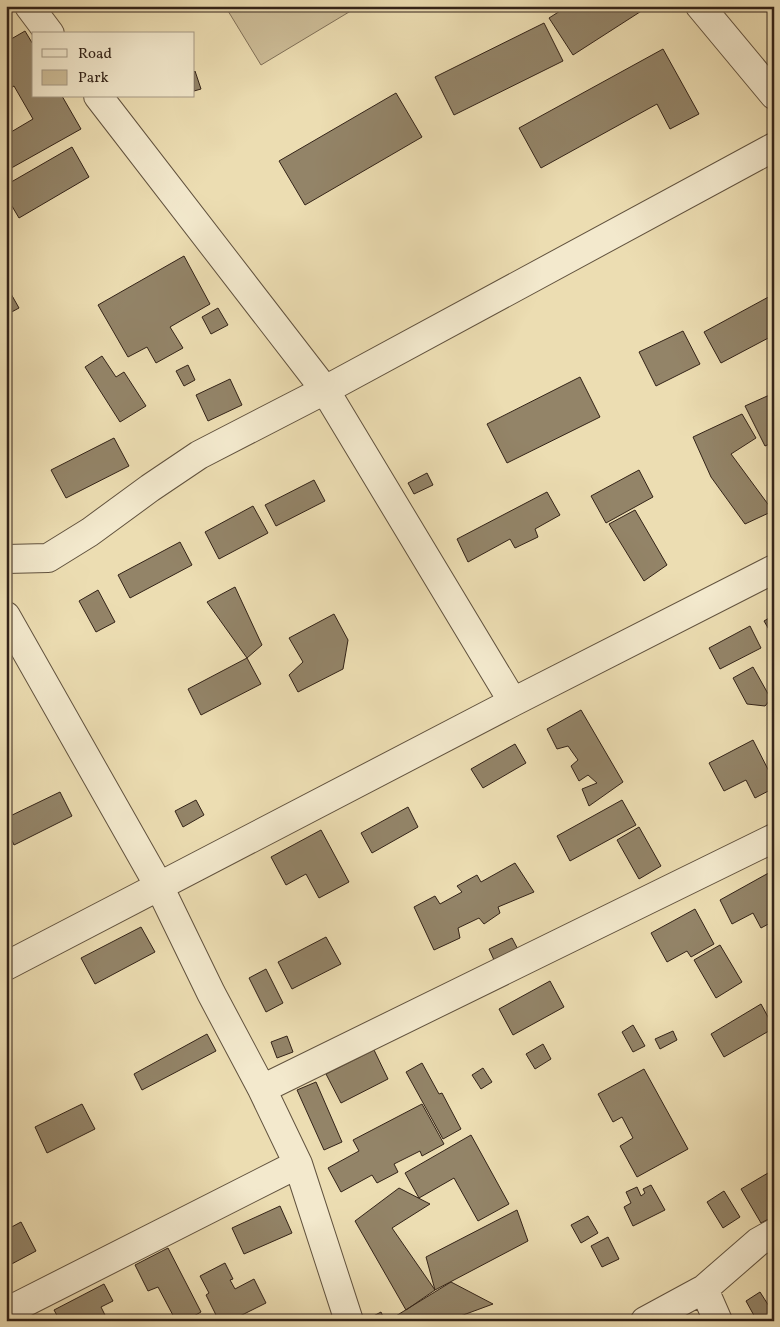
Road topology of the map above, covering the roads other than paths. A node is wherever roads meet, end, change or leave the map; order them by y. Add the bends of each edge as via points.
1 (29, 6) edge
2 (700, 6) edge
3 (48, 32) edge
4 (774, 94) edge
5 (100, 98) edge
6 (774, 147) edge
7 (325, 390) junction
8 (6, 559) edge
9 (774, 569) edge
10 (6, 616) edge
11 (512, 702) junction
12 (774, 838) edge
13 (159, 886) junction
14 (6, 966) edge
15 (262, 1089) junction
16 (298, 1164) junction
17 (774, 1233) edge
18 (704, 1288) junction
19 (6, 1312) edge
20 (349, 1321) edge
21 (645, 1321) edge
22 (718, 1321) edge

1 - 3 street
2 - 4 street
5 - 7 street
6 - 7 street
7 - 8 street via 199,455 48,558
7 - 11 street
9 - 11 street
10 - 13 street
11 - 13 street
12 - 15 street
13 - 14 street
13 - 15 street
15 - 16 street
16 - 19 street
16 - 20 street
17 - 18 street via 758,1242
18 - 21 street
18 - 22 street

